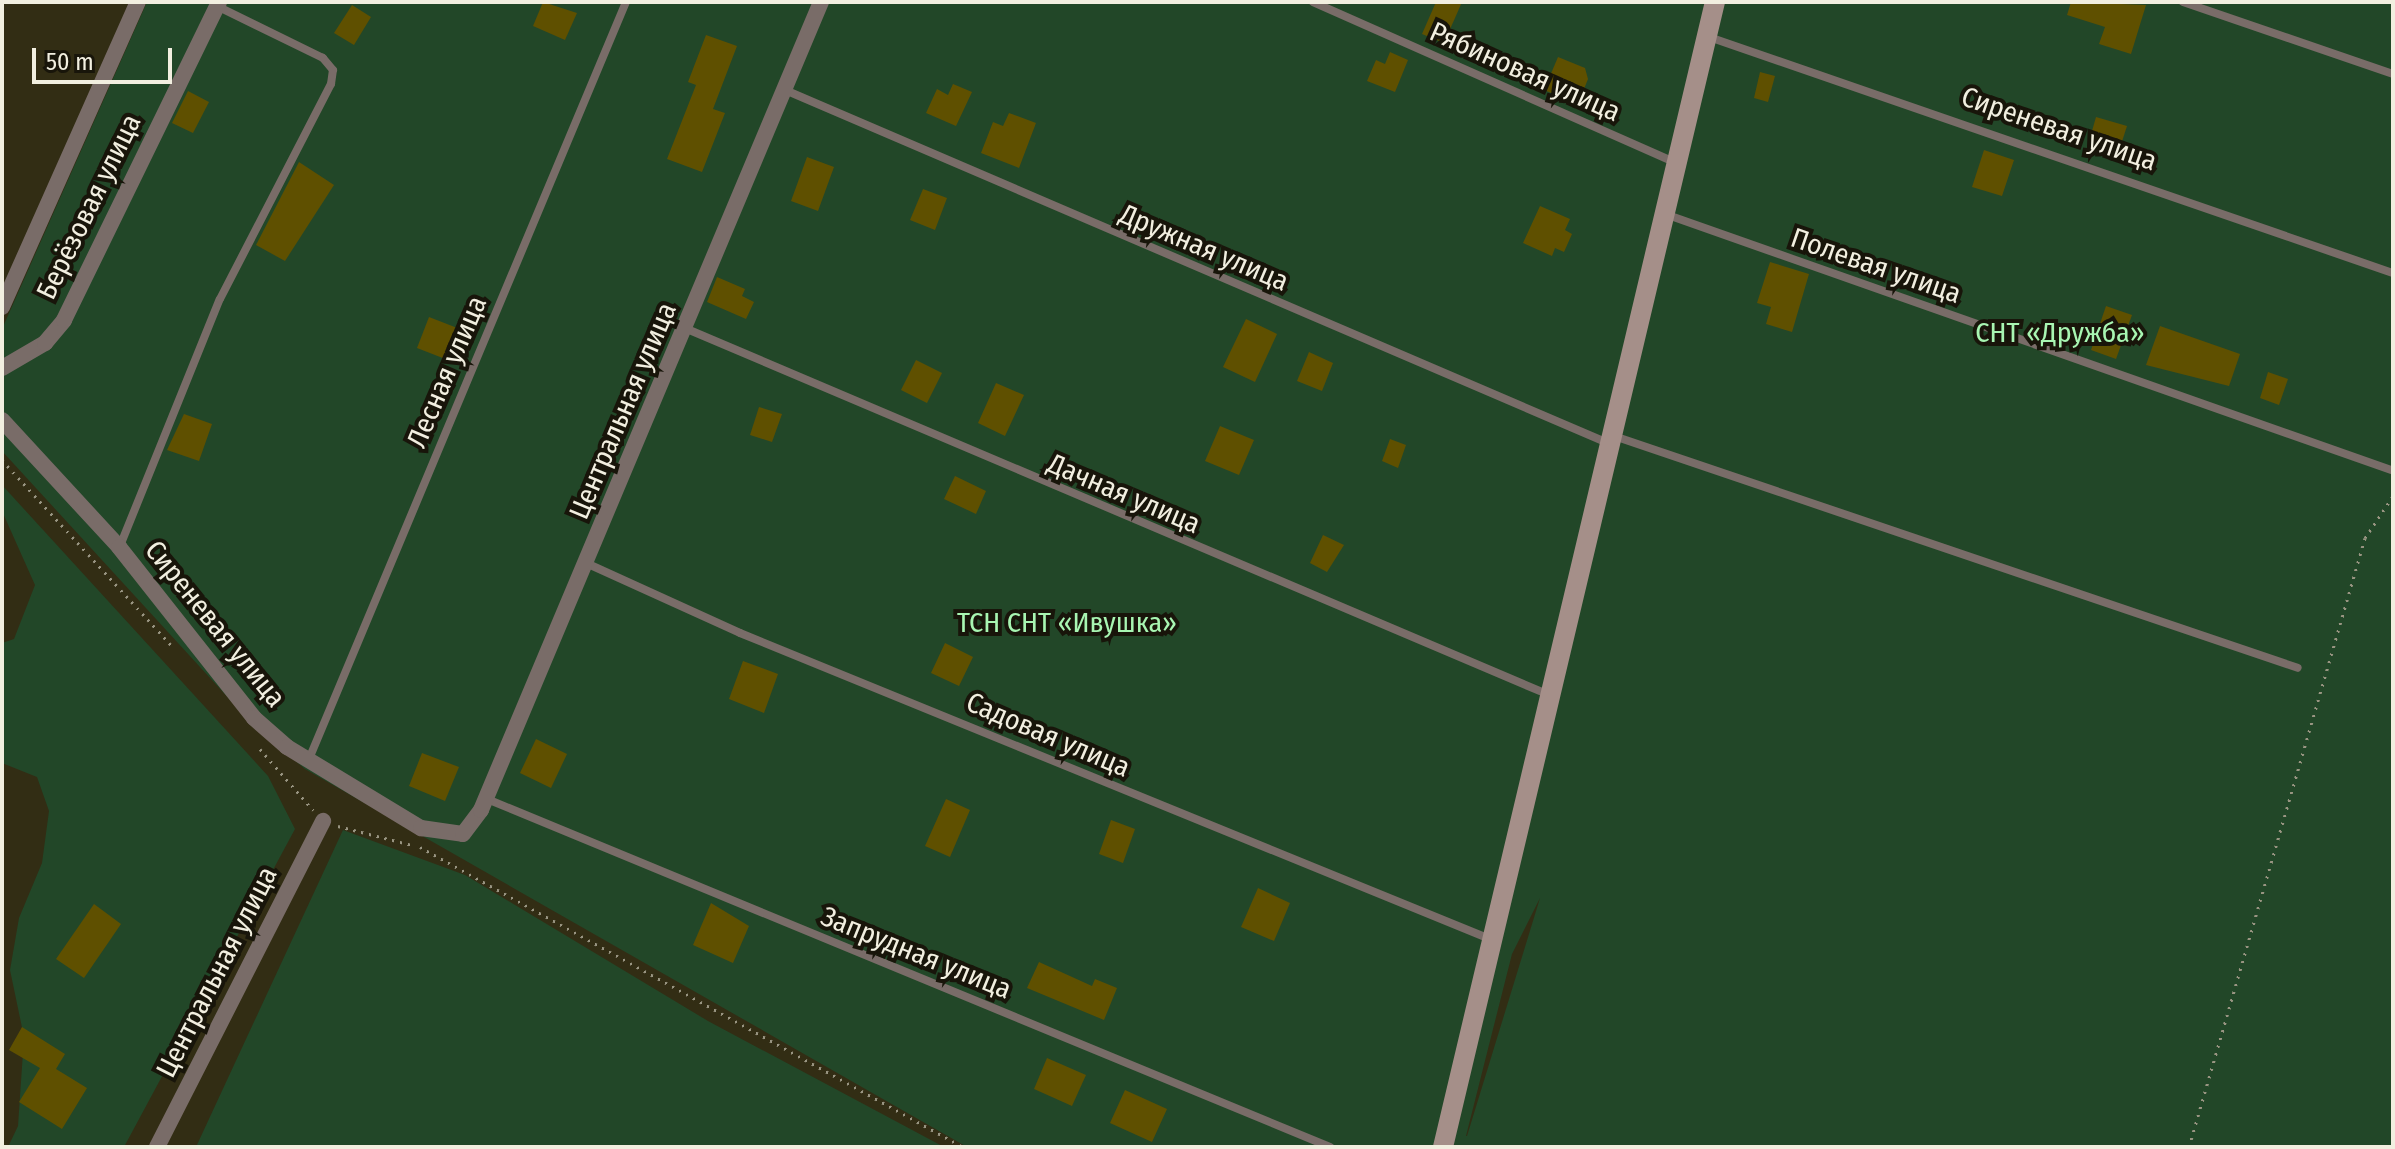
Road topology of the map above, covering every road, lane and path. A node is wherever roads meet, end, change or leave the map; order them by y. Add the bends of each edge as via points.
1 (138, 2) edge
2 (626, 2) edge
3 (821, 2) edge
4 (1313, 2) edge
5 (1715, 2) edge
6 (2183, 2) edge
7 (218, 4) edge
8 (1707, 36) junction
9 (2393, 74) edge
10 (785, 90) junction
11 (1677, 163) junction
12 (1664, 214) junction
13 (2393, 273) edge
14 (2, 307) edge
15 (687, 329) junction
16 (2, 368) edge
17 (2, 420) edge
18 (1609, 439) junction
19 (2, 460) edge
20 (2391, 470) dead end
21 (2393, 496) edge
22 (119, 547) junction
23 (586, 563) junction
24 (183, 658) dead end
25 (2298, 668) dead end
26 (1547, 694) junction
27 (253, 740) dead end
28 (309, 759) junction
29 (486, 798) junction
30 (323, 821) junction
31 (463, 834) joint
32 (1494, 941) junction
33 (157, 1147) edge
34 (963, 1147) edge
35 (1330, 1147) edge
36 (1443, 1147) edge
37 (2189, 1147) edge

1 - 14 street
2 - 28 lane, Лесная улица
3 - 10 street, Центральная улица
4 - 11 lane, Рябиновая улица
5 - 8 street
6 - 9 lane
7 - 16 street, Берёзовая улица via 64,320 45,343
7 - 22 lane via 323,58 333,70 331,84 220,299
8 - 11 street
8 - 13 lane, Сиреневая улица
10 - 15 street, Центральная улица
10 - 18 lane, Дружная улица
11 - 12 street
12 - 18 street
12 - 20 lane, Полевая улица
15 - 23 street, Центральная улица
15 - 26 lane, Дачная улица
17 - 22 street, Сиреневая улица
18 - 25 lane, Дружная улица
18 - 26 street
19 - 24 path
21 - 37 path via 2365,538
22 - 28 street, Сиреневая улица via 254,718
23 - 29 street, Центральная улица
23 - 32 lane, Садовая улица via 740,633
26 - 32 street
27 - 30 path
28 - 31 street, Сиреневая улица via 421,828
29 - 31 street, Центральная улица
29 - 35 lane, Запрудная улица
30 - 33 street, Центральная улица
30 - 34 path via 421,847 745,1032
32 - 36 street

